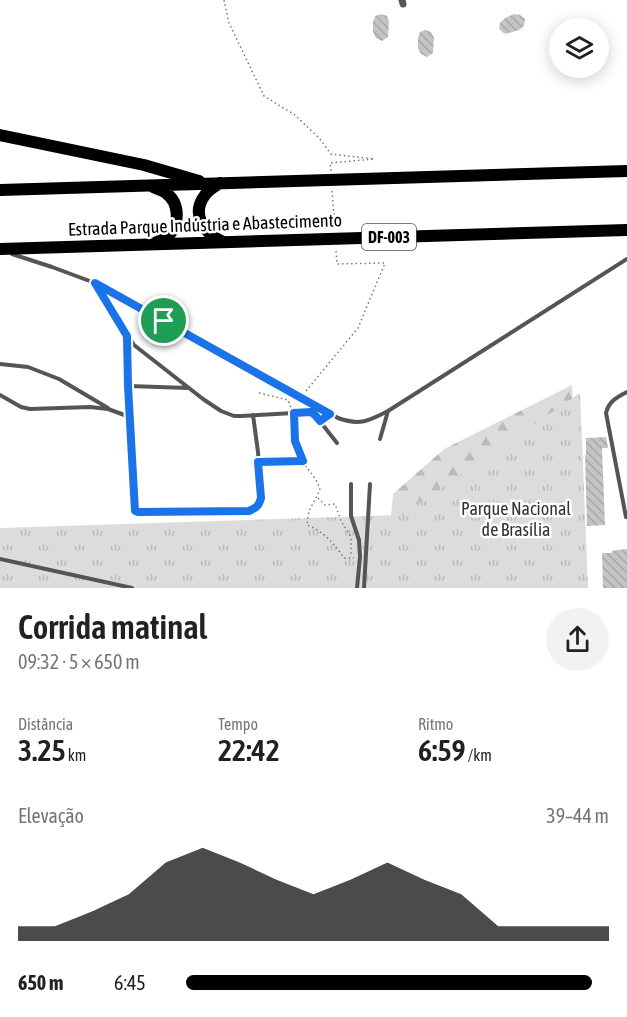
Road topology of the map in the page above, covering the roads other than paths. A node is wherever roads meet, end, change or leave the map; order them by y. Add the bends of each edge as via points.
1 (0, 135) edge
2 (627, 171) edge
3 (215, 183) junction
4 (151, 186) junction
5 (0, 190) edge
6 (627, 230) edge
7 (224, 242) junction
8 (151, 245) junction
9 (0, 249) edge
10 (627, 259) edge
11 (95, 283) junction
12 (127, 336) junction
13 (0, 364) edge
14 (128, 386) junction
15 (190, 388) junction
16 (627, 392) edge
17 (0, 395) edge
18 (108, 408) junction
19 (388, 411) junction
20 (330, 414) junction
21 (253, 415) junction
22 (130, 417) junction
23 (320, 421) junction
24 (380, 439) dead end
25 (337, 443) dead end
26 (351, 484) dead end
27 (370, 484) dead end
28 (626, 517) edge
29 (0, 559) edge
30 (132, 588) edge
31 (357, 588) edge
32 (364, 588) edge

1 - 3 highway
2 - 3 highway
3 - 4 highway
3 - 7 highway via 200,204 199,215 208,234
4 - 5 highway
4 - 8 highway via 167,193 175,203 177,215 175,228
6 - 7 highway, Estrada Parque Indústria e Abastecimento / DF-003
7 - 8 highway, Estrada Parque Indústria e Abastecimento / DF-003
8 - 9 highway, Estrada Parque Indústria e Abastecimento / DF-003
9 - 11 lane
10 - 19 lane
11 - 12 lane
11 - 20 lane
12 - 14 lane
12 - 15 lane
13 - 18 lane via 28,367 59,379
14 - 15 lane
14 - 22 lane
15 - 21 lane via 221,411 234,416
16 - 28 lane via 615,398 606,413
17 - 18 lane via 30,409
18 - 22 lane
19 - 20 lane via 358,423
19 - 24 lane
20 - 23 lane
21 - 22 lane via 261,498 260,504 249,511 136,512
21 - 23 lane via 311,412
23 - 25 lane
26 - 31 lane via 351,516 359,540
27 - 32 lane
29 - 30 lane

